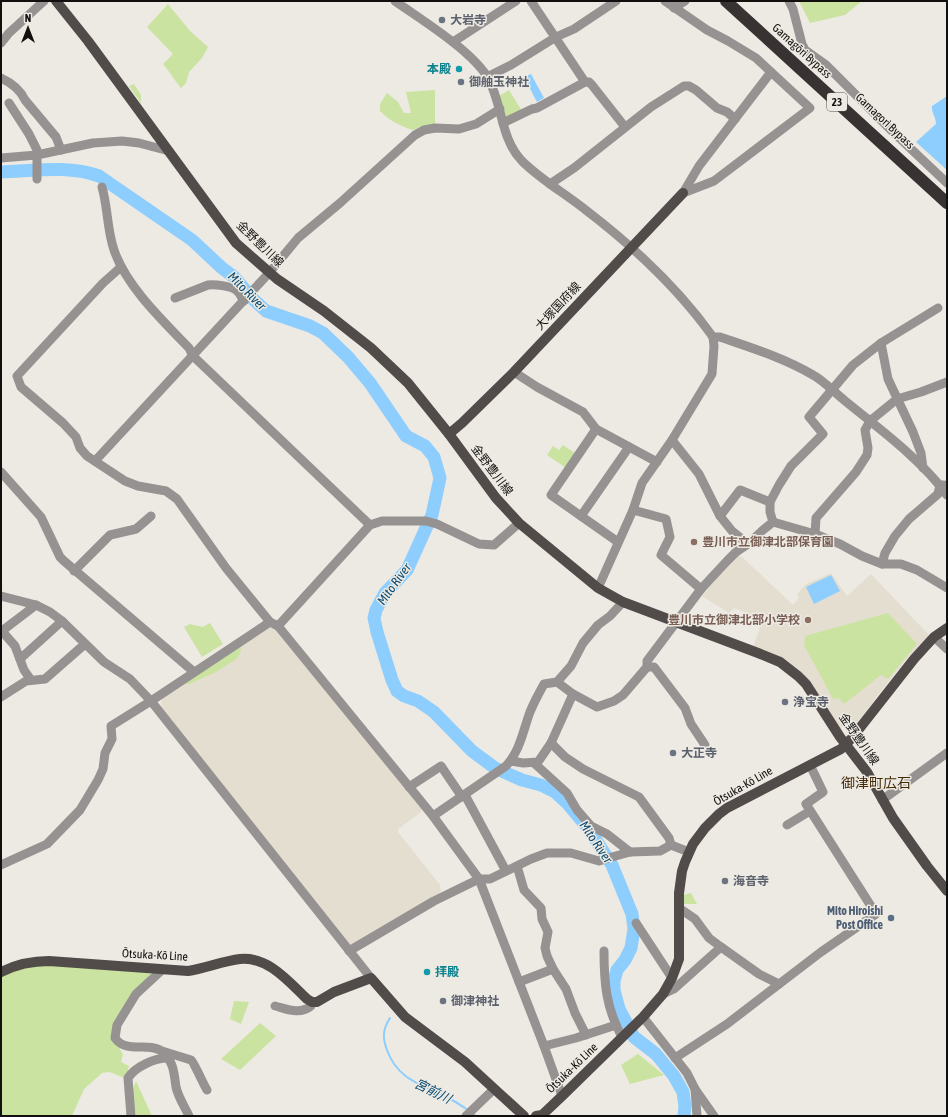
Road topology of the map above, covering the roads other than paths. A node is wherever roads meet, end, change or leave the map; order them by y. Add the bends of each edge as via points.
1 (44, 1) edge
2 (56, 1) edge
3 (395, 1) edge
4 (516, 1) edge
5 (531, 1) edge
6 (616, 1) edge
7 (665, 1) edge
8 (685, 1) edge
9 (726, 1) edge
10 (733, 1) edge
11 (789, 1) edge
12 (674, 8) junction
13 (556, 37) junction
14 (453, 42) junction
15 (1, 43) edge
16 (770, 72) junction
17 (488, 77) junction
18 (1, 78) edge
19 (585, 82) junction
20 (9, 103) dead end
21 (500, 109) junction
22 (735, 119) junction
23 (503, 123) junction
24 (625, 127) junction
25 (61, 150) junction
26 (169, 151) junction
27 (37, 154) junction
28 (1, 158) edge
29 (37, 179) dead end
30 (947, 183) edge
31 (550, 184) junction
32 (102, 187) dead end
33 (683, 193) junction
34 (947, 197) edge
35 (947, 204) edge
36 (632, 247) junction
37 (121, 267) junction
38 (270, 273) junction
39 (175, 298) dead end
40 (245, 299) junction
41 (938, 308) dead end
42 (713, 337) junction
43 (881, 343) junction
44 (193, 356) junction
45 (514, 372) junction
46 (947, 382) edge
47 (832, 391) junction
48 (897, 399) junction
49 (870, 421) junction
50 (596, 429) junction
51 (449, 434) junction
52 (672, 440) junction
53 (629, 446) junction
54 (95, 461) junction
55 (658, 462) junction
56 (923, 468) junction
57 (1, 472) edge
58 (944, 485) edge
59 (947, 494) edge
60 (770, 502) junction
61 (633, 510) junction
62 (152, 516) dead end
63 (581, 516) junction
64 (720, 516) junction
65 (773, 522) junction
66 (518, 523) junction
67 (370, 525) junction
68 (815, 534) junction
69 (618, 542) junction
70 (748, 544) junction
71 (882, 564) junction
72 (74, 571) junction
73 (598, 588) junction
74 (947, 588) edge
75 (701, 590) junction
76 (1, 596) edge
77 (623, 602) junction
78 (36, 605) junction
79 (62, 621) junction
80 (677, 622) junction
81 (274, 624) junction
82 (947, 628) edge
83 (2, 631) edge
84 (934, 637) junction
85 (85, 644) junction
86 (947, 649) edge
87 (20, 659) junction
88 (647, 667) junction
89 (194, 672) junction
90 (31, 680) junction
91 (557, 682) junction
92 (572, 694) junction
93 (1, 697) edge
94 (152, 701) junction
95 (551, 743) junction
96 (846, 744) junction
97 (705, 745) dead end
98 (947, 753) edge
99 (511, 761) junction
100 (534, 763) junction
101 (810, 765) junction
102 (409, 787) junction
103 (463, 796) junction
104 (882, 800) junction
105 (810, 811) junction
106 (434, 816) junction
107 (787, 825) dead end
108 (672, 845) junction
109 (630, 852) junction
110 (689, 852) junction
111 (1, 865) edge
112 (517, 866) junction
113 (506, 871) junction
114 (479, 879) junction
115 (947, 891) edge
116 (679, 908) junction
117 (636, 923) dead end
118 (721, 947) junction
119 (604, 950) dead end
120 (349, 951) junction
121 (162, 970) junction
122 (553, 970) junction
123 (1, 972) edge
124 (371, 978) junction
125 (672, 978) junction
126 (519, 982) junction
127 (779, 984) junction
128 (663, 994) junction
129 (312, 1002) junction
130 (275, 1006) dead end
131 (643, 1017) junction
132 (616, 1025) junction
133 (627, 1032) junction
134 (586, 1035) junction
135 (544, 1046) junction
136 (160, 1051) junction
137 (168, 1058) junction
138 (676, 1058) junction
139 (494, 1089) junction
140 (695, 1089) junction
141 (207, 1090) dead end
142 (562, 1096) junction
143 (131, 1116) edge
144 (189, 1116) edge
145 (466, 1116) edge
146 (524, 1116) edge
147 (540, 1116) edge
148 (696, 1116) edge
149 (714, 1116) edge

1 - 15 street
2 - 26 main road, 金野豊川線
3 - 14 street
4 - 14 street
5 - 13 street
6 - 13 street via 574,29
7 - 12 street
8 - 12 street
9 - 35 highway, Gamagōri Bypass / 23
10 - 34 highway, Gamagori Bypass / 23
11 - 30 street via 806,50 826,66
12 - 16 street via 756,58
13 - 17 street
13 - 19 street
14 - 17 street
16 - 22 street
16 - 33 street via 810,108 714,180
17 - 21 street
18 - 25 street via 13,84 22,94 56,137
19 - 23 street via 538,108
19 - 24 street via 592,85
20 - 27 street via 30,134
21 - 23 street
21 - 38 street via 476,124 460,129 435,128 415,135 298,238
22 - 24 street via 727,112 716,108 696,90 684,86 650,107
22 - 33 street via 699,166
23 - 31 street via 507,137 523,162
24 - 31 street
25 - 26 street via 93,143 122,141 139,142
25 - 27 street
26 - 38 main road, 金野豊川線 via 236,243
27 - 28 street
27 - 29 street
31 - 36 street
32 - 37 street via 109,230
33 - 36 main road, 大塚国府線
36 - 42 street via 678,293
36 - 45 main road, 大塚国府線
37 - 44 street via 145,302 189,348
37 - 54 street via 103,283 18,376 21,387 63,423 76,437 80,448
38 - 40 street
38 - 51 main road, 金野豊川線 via 371,348 408,383
39 - 40 street via 213,284 234,289
40 - 44 street
41 - 43 street
42 - 47 street via 720,337 789,362 815,376
42 - 52 street via 712,374
43 - 47 street via 853,365
43 - 48 street via 888,379
44 - 54 street
44 - 67 street
45 - 50 street via 583,412
45 - 51 main road, 大塚国府線
46 - 48 street
47 - 49 street
47 - 60 street via 809,417 823,434 791,466
48 - 49 street
48 - 56 street via 914,432
49 - 56 street
49 - 68 street via 865,430 867,455 856,472 816,518
50 - 53 street
50 - 63 street via 551,495
51 - 66 main road, 金野豊川線 via 496,498
52 - 55 street
52 - 64 street via 699,474
53 - 55 street
53 - 63 street
54 - 81 street via 125,481 166,491 177,499 226,568
55 - 61 street via 642,483
56 - 58 street
57 - 72 street via 41,517 60,557
58 - 59 street
58 - 71 street via 895,536
60 - 64 street via 740,490
60 - 65 street
61 - 69 street
61 - 75 street via 666,519 670,537 661,555
62 - 72 street via 136,529 110,535
63 - 69 street
64 - 70 street via 732,531
65 - 68 street
65 - 70 street
66 - 67 street via 494,545 479,544 426,521 382,521
66 - 73 main road, 金野豊川線
67 - 81 street
68 - 71 street
69 - 73 street
70 - 75 street via 736,552
71 - 74 street via 901,564 917,570
72 - 89 street
73 - 77 main road, 金野豊川線
75 - 80 street
76 - 78 street
77 - 80 main road, 金野豊川線
77 - 91 street via 583,643
78 - 79 street
78 - 83 street
79 - 85 street
79 - 87 street
80 - 88 street via 647,661
80 - 96 main road, 金野豊川線 via 758,652 790,669 806,684
81 - 89 street
81 - 102 street
82 - 84 main road, Ōtsuka-Kō Line
83 - 87 street via 15,646
84 - 86 street
84 - 96 main road, Ōtsuka-Kō Line
85 - 90 street via 45,679
85 - 94 street via 107,665 130,679
87 - 90 street
88 - 92 street via 623,695 597,707
88 - 97 street via 654,667 685,708 691,724
89 - 94 street
90 - 93 street
91 - 92 street
91 - 99 street via 544,684
92 - 95 street
94 - 111 street via 111,726 112,738 105,753 103,769 80,810 47,844
94 - 120 street
95 - 100 street via 538,762
95 - 108 street via 565,757 583,769 639,797
96 - 101 main road, Ōtsuka-Kō Line
96 - 104 main road, 金野豊川線 via 873,782
98 - 104 street
99 - 100 street
99 - 103 street
100 - 109 street via 567,793 591,826 608,834
101 - 105 street via 823,792 806,804
101 - 110 main road, Ōtsuka-Kō Line via 719,814 705,828
102 - 103 street via 441,766
102 - 106 street
103 - 106 street
103 - 113 street
104 - 115 main road, 金野豊川線
105 - 107 street
105 - 127 street via 876,914
106 - 114 street
108 - 109 street via 660,851
108 - 110 street
109 - 112 street via 599,862 571,853 553,852
110 - 116 main road, Ōtsuka-Kō Line via 682,871
112 - 113 street
112 - 122 street via 524,890 541,908 548,932 545,948
113 - 114 street via 490,879
114 - 120 street via 434,901
114 - 126 street
116 - 118 street via 695,919 709,938
116 - 125 main road, Ōtsuka-Kō Line via 680,951
117 - 125 street
118 - 127 street via 759,974
118 - 128 street via 674,989
119 - 132 street via 605,984
120 - 124 street
121 - 123 main road, Ōtsuka-Kō Line via 49,960 22,963
121 - 129 main road, Ōtsuka-Kō Line via 188,971 239,959 256,960 276,970
121 - 136 street via 136,994 117,1025 115,1038 119,1044
122 - 126 street
122 - 134 street via 566,989
124 - 129 main road
124 - 139 main road via 405,1017 465,1062
125 - 128 main road, Ōtsuka-Kō Line
126 - 135 street
127 - 138 street via 727,1024
128 - 131 main road, Ōtsuka-Kō Line
129 - 130 street via 311,1006 303,1011
131 - 133 main road, Ōtsuka-Kō Line
131 - 138 street
132 - 133 street
132 - 134 street
133 - 142 main road, Ōtsuka-Kō Line
134 - 135 street
135 - 142 street
136 - 137 street
136 - 141 street via 194,1062
137 - 143 street via 160,1058 137,1069 128,1078
137 - 144 street via 172,1065 176,1088
138 - 140 street
139 - 145 street
139 - 146 main road
140 - 148 street
140 - 149 street
142 - 147 main road, Ōtsuka-Kō Line

